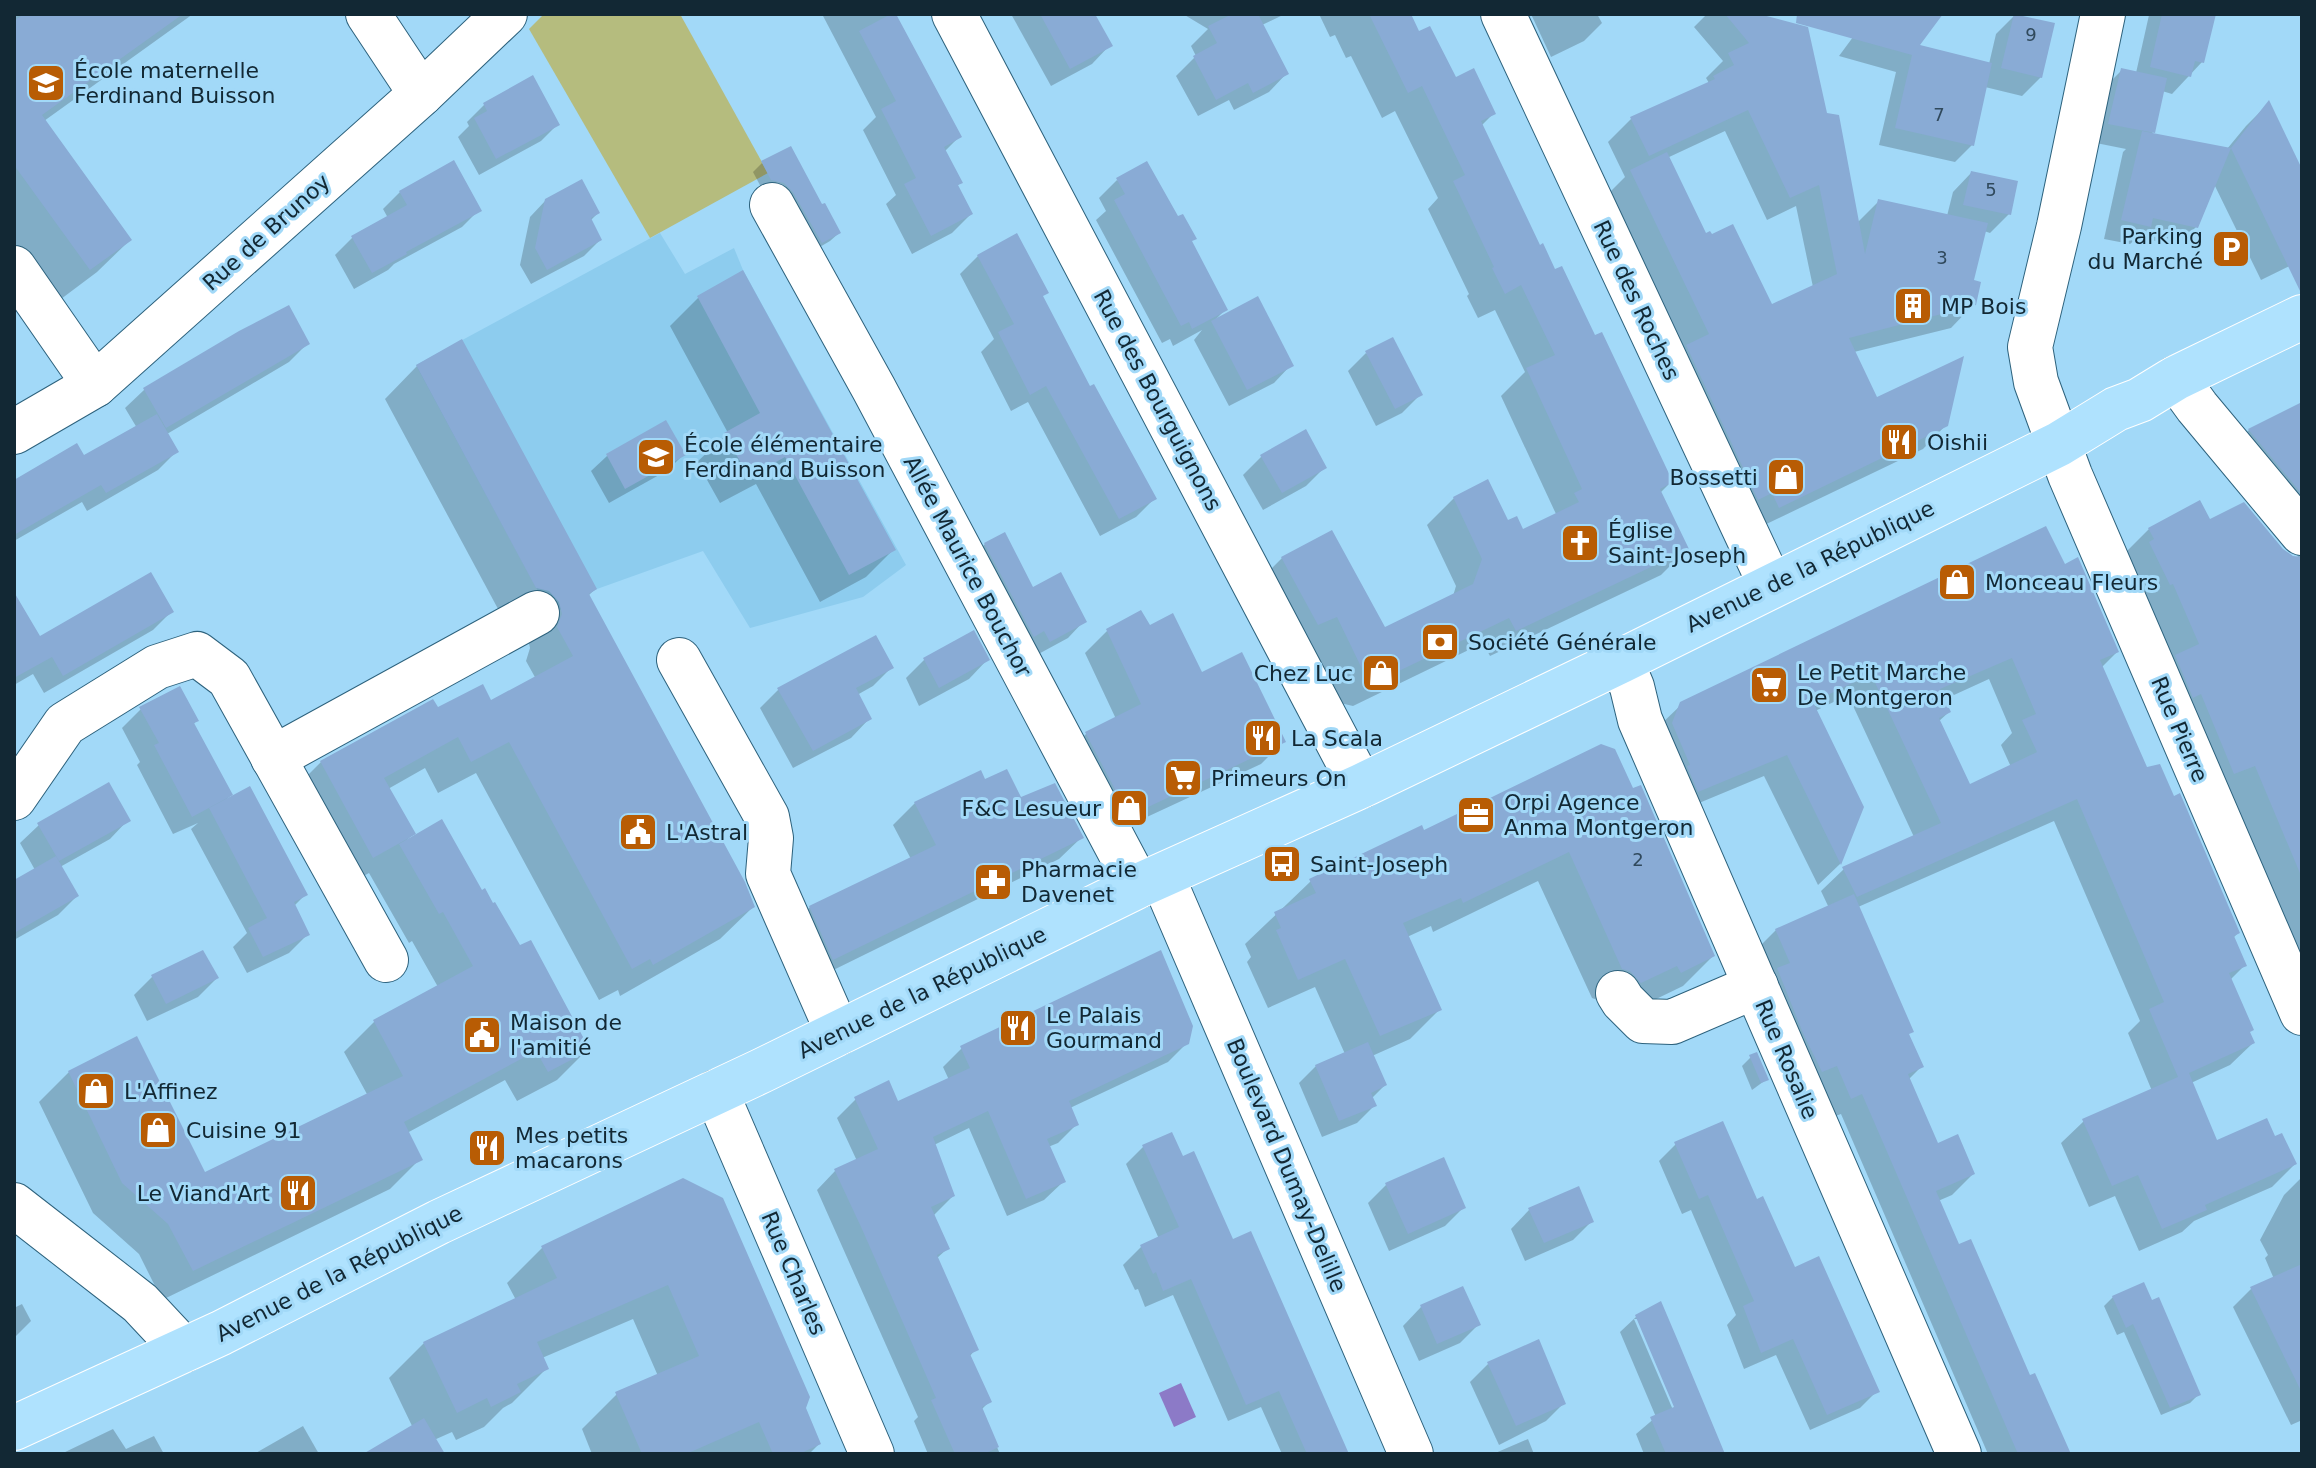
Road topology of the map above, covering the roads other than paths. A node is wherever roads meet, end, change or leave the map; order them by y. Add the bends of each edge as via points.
1 (368, 14) edge
2 (505, 14) edge
3 (954, 14) edge
4 (1503, 14) edge
5 (2103, 14) edge
6 (421, 94) junction
7 (772, 205) dead end
8 (14, 268) edge
9 (2302, 317) edge
10 (2176, 378) junction
11 (95, 385) junction
12 (14, 432) edge
13 (2059, 444) junction
14 (2302, 533) edge
15 (1771, 586) junction
16 (537, 613) dead end
17 (679, 660) dead end
18 (1621, 661) junction
19 (273, 758) junction
20 (1361, 786) junction
21 (14, 798) edge
22 (1150, 881) junction
23 (386, 960) dead end
24 (1756, 986) junction
25 (1618, 993) dead end
26 (2302, 1013) edge
27 (838, 1033) junction
28 (716, 1092) junction
29 (14, 1205) edge
30 (184, 1350) junction
31 (14, 1428) edge
32 (872, 1454) edge
33 (1411, 1454) edge
34 (1959, 1454) edge

1 - 6 street
2 - 6 street, Rue de Brunoy
3 - 20 street, Rue des Bourguignons
4 - 15 street, Rue des Roches
5 - 13 street, Rue Pierre via 2030,347 2036,382
6 - 11 street, Rue de Brunoy
7 - 22 street, Allée Maurice Bouchor
8 - 11 street
9 - 10 main road, Avenue de la République
10 - 13 main road, Avenue de la République
10 - 14 street
11 - 12 street, Rue de Brunoy
13 - 15 main road, Avenue de la République
13 - 26 street, Rue Pierre
15 - 18 main road, Avenue de la République
16 - 19 street
17 - 27 street via 767,817 768,874
18 - 20 main road, Avenue de la République
18 - 24 street, Rue Rosalie via 1640,720
19 - 21 street via 229,678 197,654 157,667 65,724
19 - 23 street
20 - 22 main road, Avenue de la République
22 - 27 main road, Avenue de la République
22 - 33 street, Boulevard Dumay-Delille
24 - 25 street via 1672,1022 1643,1021
24 - 34 street, Rue Rosalie
27 - 28 main road, Avenue de la République
28 - 30 main road, Avenue de la République
28 - 32 street, Rue Charles
29 - 30 street via 140,1303
30 - 31 main road, Avenue de la République

